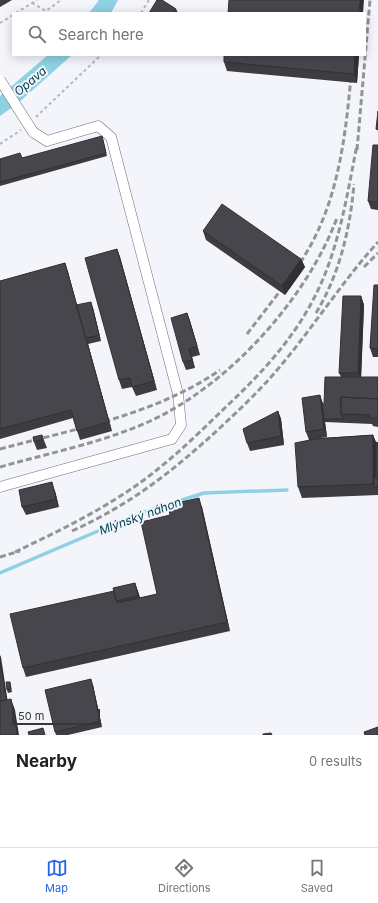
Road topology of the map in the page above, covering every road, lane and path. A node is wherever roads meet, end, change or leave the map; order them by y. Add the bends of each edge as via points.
1 (37, 0) edge
2 (61, 0) edge
3 (149, 0) edge
4 (32, 3) junction
5 (18, 12) edge
6 (142, 12) edge
7 (12, 16) edge
8 (0, 23) edge
9 (100, 56) edge
10 (0, 80) edge
11 (35, 118) dead end
12 (29, 129) junction
13 (0, 144) edge
14 (0, 487) edge

1 - 4 path
2 - 4 path via 46,11
3 - 6 path
4 - 5 path
7 - 8 path
9 - 11 path
10 - 12 street, bridge
12 - 13 path
12 - 14 street via 48,141 98,126 111,137 178,394 181,425 172,439

